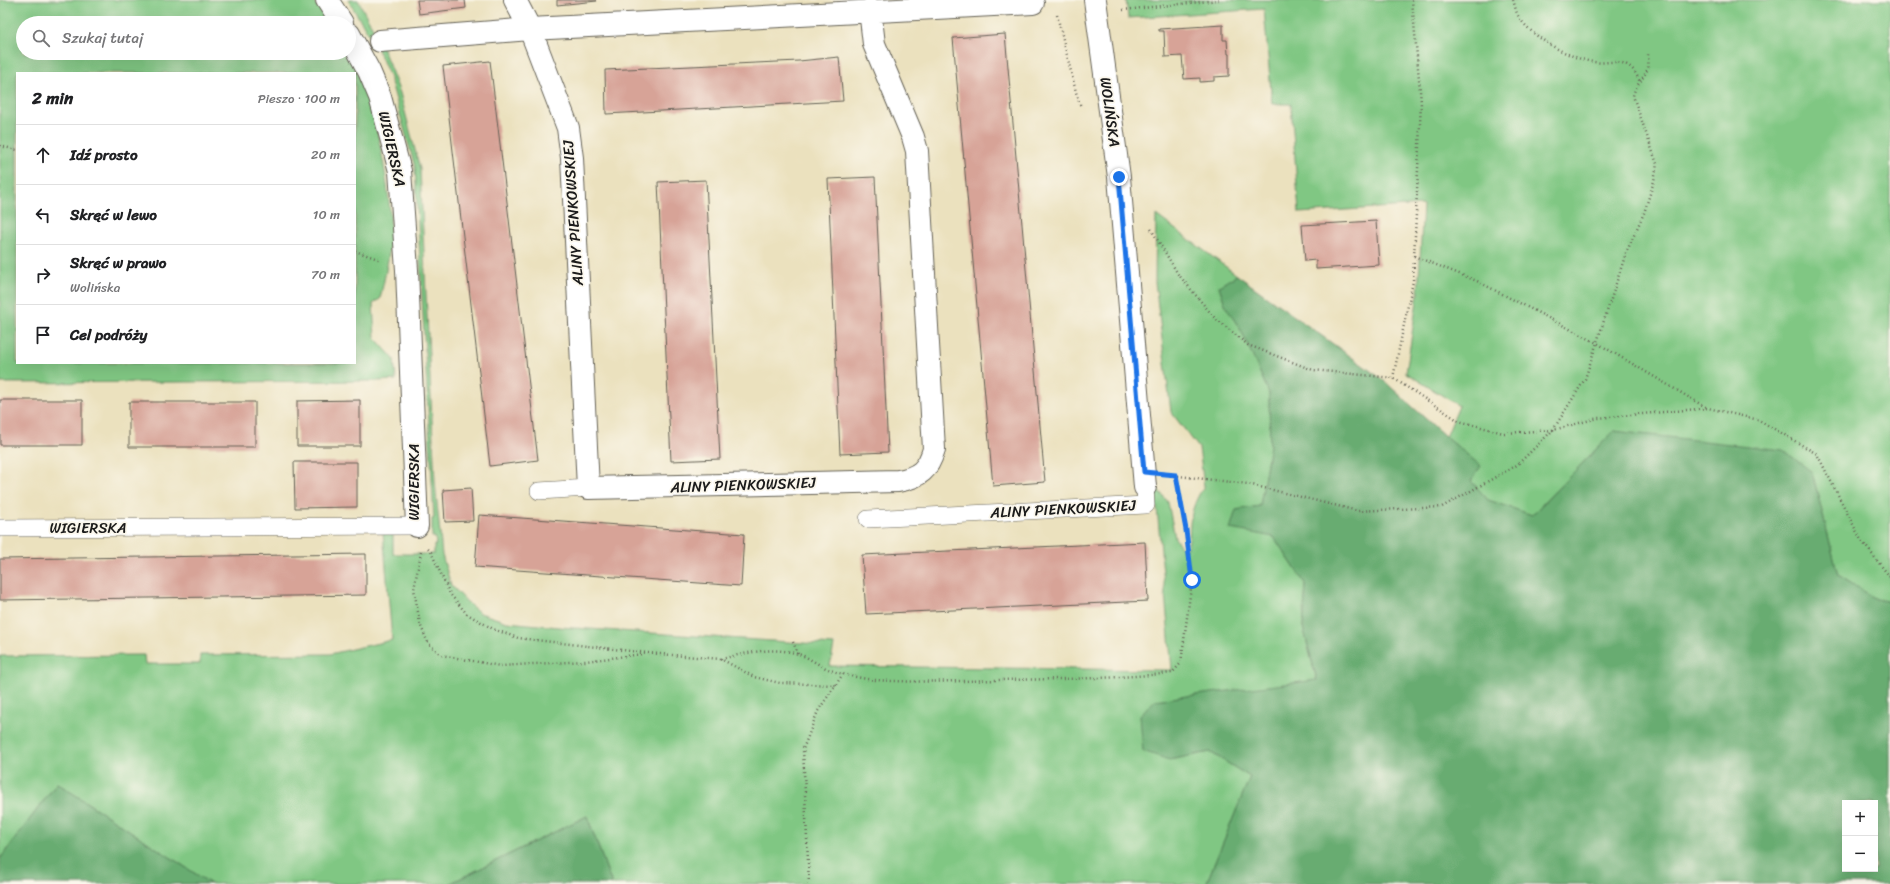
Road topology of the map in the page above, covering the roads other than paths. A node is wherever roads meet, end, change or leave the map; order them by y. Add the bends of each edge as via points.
1 (327, 0) edge
2 (515, 0) edge
3 (1033, 3) dead end
4 (1096, 6) edge
5 (856, 7) edge
6 (337, 16) edge
7 (530, 29) junction
8 (380, 41) dead end
9 (356, 47) edge
10 (1144, 480) joint
11 (588, 488) junction
12 (538, 491) dead end
13 (868, 519) dead end
14 (0, 528) edge
15 (420, 535) joint

1 - 6 street
2 - 7 street, ALINY PIENKOWSKIEJ
3 - 5 street
4 - 10 street, WOLIŃSKA via 1119,177
5 - 7 street
5 - 11 street, ALINY PIENKOWSKIEJ via 874,44 917,151 934,449 931,460 922,472 911,479 898,481
7 - 8 street
7 - 11 street, ALINY PIENKOWSKIEJ via 568,128 572,158
9 - 15 street, WIGIERSKA via 380,97 400,171
10 - 13 lane, ALINY PIENKOWSKIEJ via 1146,505
11 - 12 lane
14 - 15 lane, WIGIERSKA

